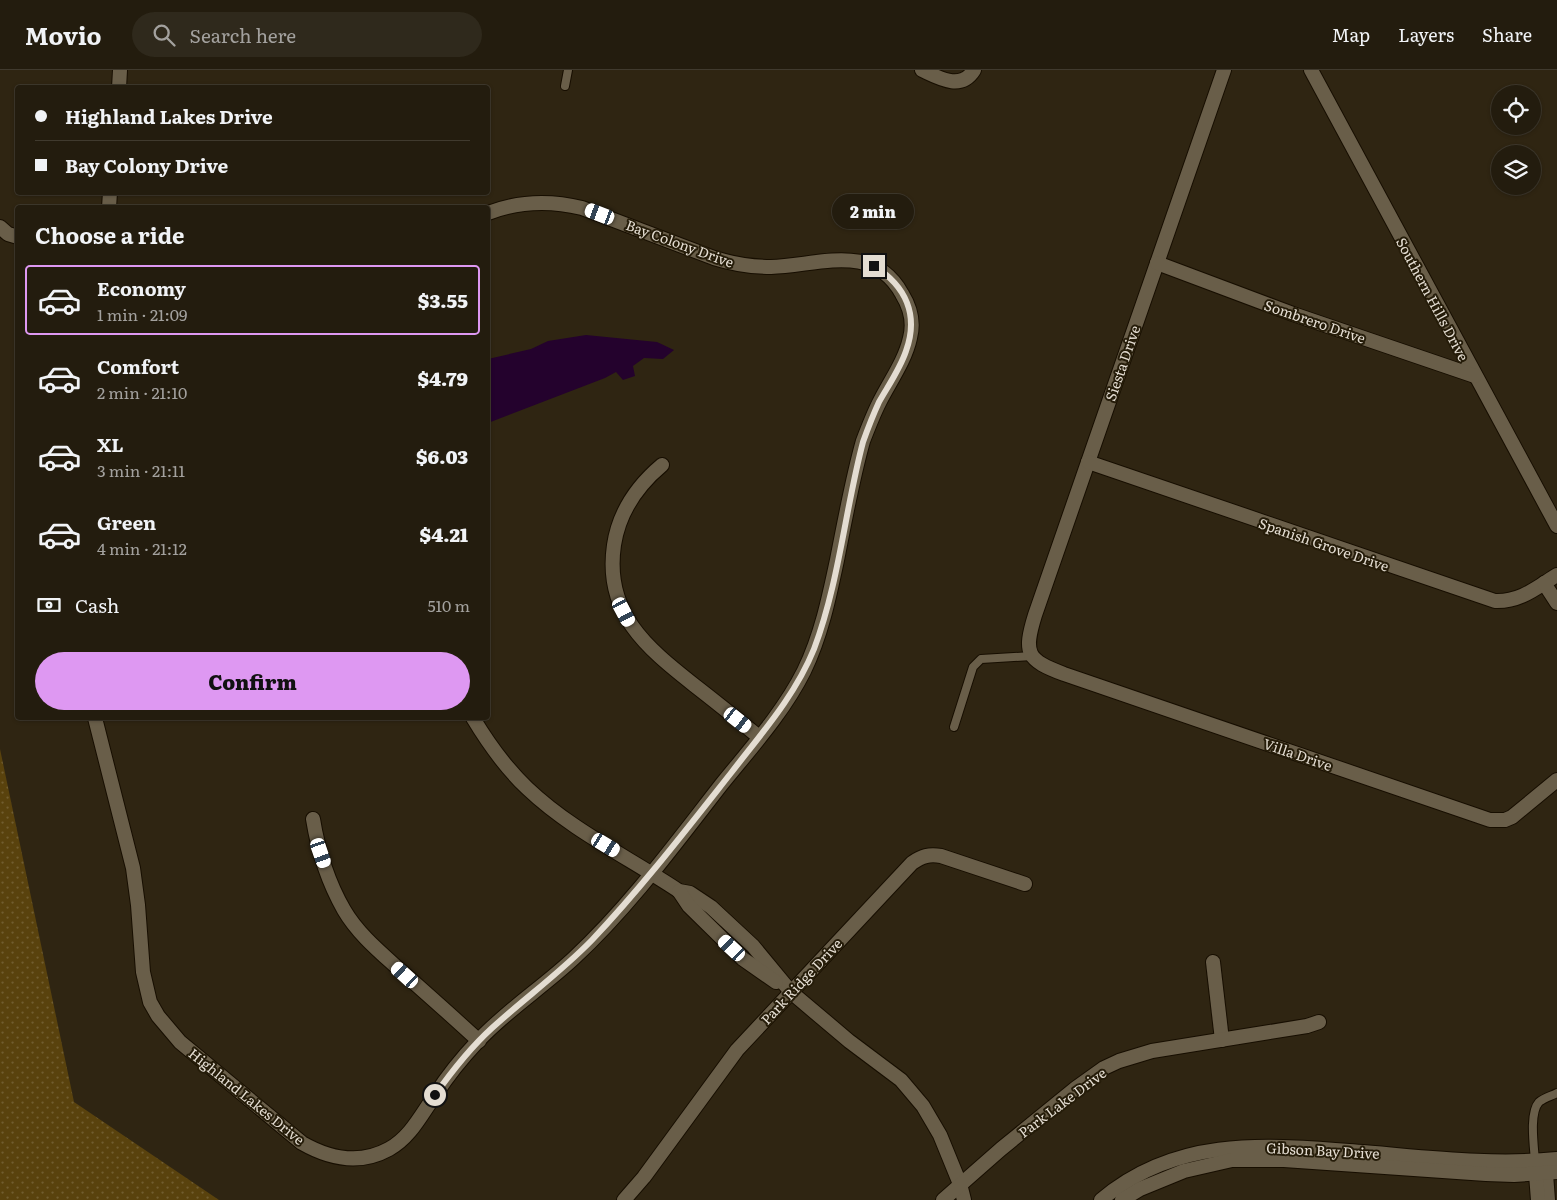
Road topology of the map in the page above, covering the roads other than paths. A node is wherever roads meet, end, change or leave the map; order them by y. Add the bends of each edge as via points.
1 (120, 70) edge
2 (568, 70) edge
3 (974, 70) edge
4 (1224, 70) edge
5 (1311, 70) edge
6 (927, 72) edge
7 (119, 85) edge
8 (565, 86) dead end
9 (490, 212) edge
10 (0, 227) edge
11 (15, 236) edge
12 (1157, 263) junction
13 (1475, 376) junction
14 (1088, 462) junction
15 (662, 465) dead end
16 (1557, 526) edge
17 (1557, 575) edge
18 (1544, 583) junction
19 (1557, 603) edge
20 (1032, 656) junction
21 (96, 720) edge
22 (475, 720) edge
23 (954, 727) dead end
24 (759, 737) junction
25 (1557, 780) edge
26 (313, 819) dead end
27 (652, 873) junction
28 (1025, 884) dead end
29 (679, 891) junction
30 (730, 925) junction
31 (720, 936) junction
32 (1213, 962) dead end
33 (791, 992) junction
34 (1319, 1022) dead end
35 (1222, 1040) junction
36 (479, 1041) junction
37 (1557, 1094) edge
38 (1546, 1167) edge
39 (960, 1184) junction
40 (624, 1200) edge
41 (942, 1200) edge
42 (964, 1200) edge
43 (975, 1200) edge
44 (1101, 1200) edge
45 (1122, 1200) edge
46 (1538, 1200) edge
47 (1548, 1200) edge

1 - 7 street
2 - 8 lane
3 - 6 street via 965,80 955,82
4 - 12 street, Siesta Drive
5 - 13 street, Southern Hills Drive
9 - 24 street, Bay Colony Drive via 530,203 565,204 733,264 771,267 826,260 859,261 888,275 907,302 911,336 863,442 821,629 796,685
10 - 11 street
12 - 13 street, Sombrero Drive via 1293,314
12 - 14 street, Siesta Drive
13 - 16 street, Southern Hills Drive
14 - 18 street, Spanish Grove Drive via 1495,602 1522,597
14 - 20 street, Siesta Drive via 1031,629 1029,646
15 - 24 street via 637,490 619,525 613,553 618,598 632,626 654,652
17 - 18 street, Spanish Grove Drive
18 - 19 street
20 - 23 lane via 981,658 973,667
20 - 25 street, Villa Drive via 1064,674 1490,820 1512,818
21 - 36 street, Highland Lakes Drive via 133,868 148,994 168,1030 194,1054 302,1142 316,1151 347,1159 378,1155 404,1138 447,1078
22 - 27 street via 500,757 540,800 572,824
24 - 27 street, Bay Colony Drive
26 - 36 street via 330,880 353,924
27 - 29 street
27 - 36 street, Highland Lakes Drive via 574,958
28 - 33 street, Park Ridge Drive via 941,856 930,854 920,857
29 - 30 street via 700,899
29 - 31 street via 689,906
30 - 31 street
30 - 33 street via 753,946
31 - 33 street via 749,963
32 - 35 street
33 - 39 street via 912,1093 940,1135
33 - 40 street, Park Ridge Drive via 737,1050
34 - 35 street, Park Lake Drive
35 - 39 street, Park Lake Drive via 1152,1051 1104,1068
37 - 38 lane via 1541,1100 1535,1107 1533,1119
38 - 44 street, Gibson Bay Drive via 1276,1146 1228,1147 1182,1156 1162,1164 1122,1184
38 - 45 street, Gibson Bay Drive via 1456,1172 1249,1159 1184,1171
38 - 46 street
38 - 47 street
39 - 41 street, Park Lake Drive
39 - 42 street
39 - 43 street

